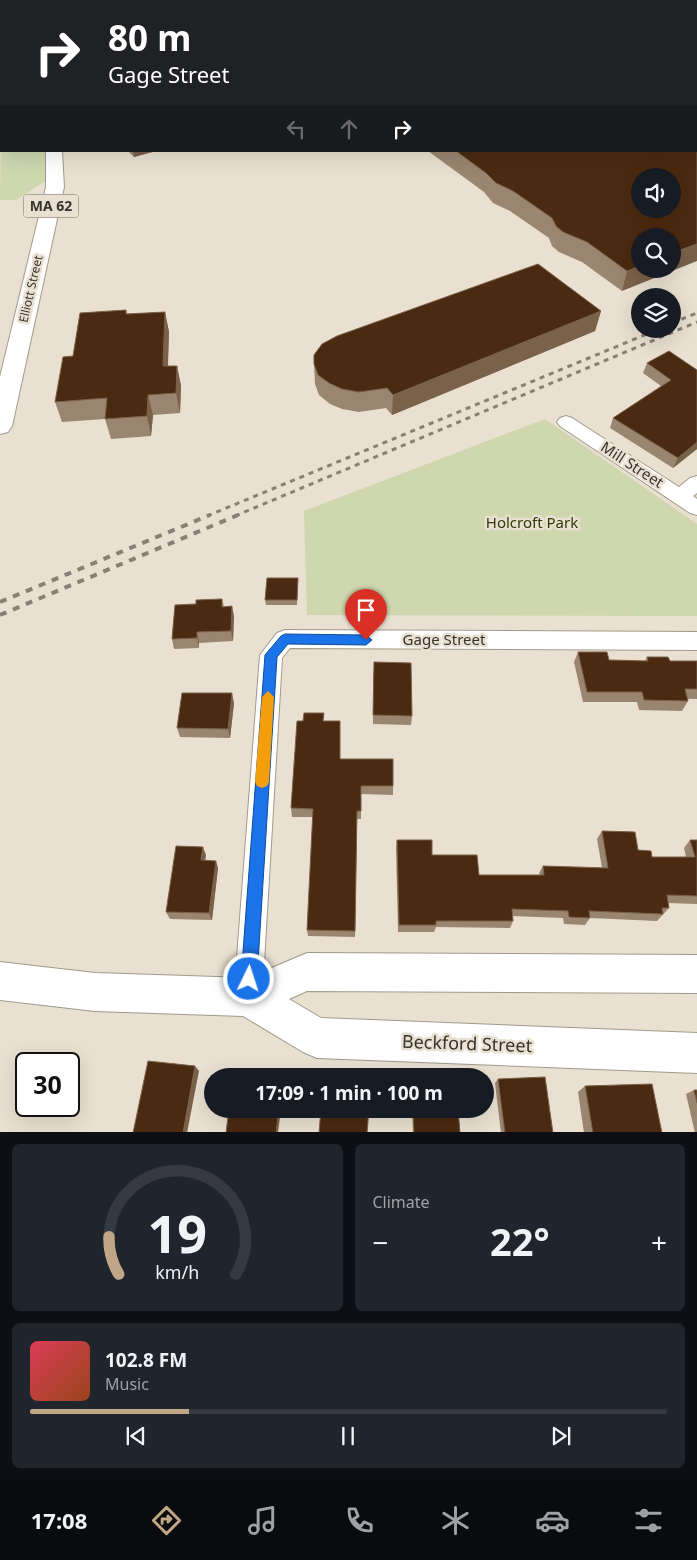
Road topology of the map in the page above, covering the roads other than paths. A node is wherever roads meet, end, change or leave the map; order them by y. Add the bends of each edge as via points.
1 (54, 152) edge
2 (566, 422) dead end
3 (0, 426) edge
4 (697, 484) edge
5 (680, 497) junction
6 (697, 508) edge
7 (697, 641) edge
8 (697, 974) edge
9 (0, 981) edge
10 (248, 997) junction
11 (697, 1053) edge

1 - 3 street, Elliott Street / MA 62 via 55,188
2 - 5 street, Mill Street
4 - 5 street
5 - 6 street, Mill Street
7 - 10 street, Gage Street via 285,639 271,655
8 - 10 street, Beckford Street via 307,972
9 - 10 street, Beckford Street via 96,992
10 - 11 street, Beckford Street via 318,1038

